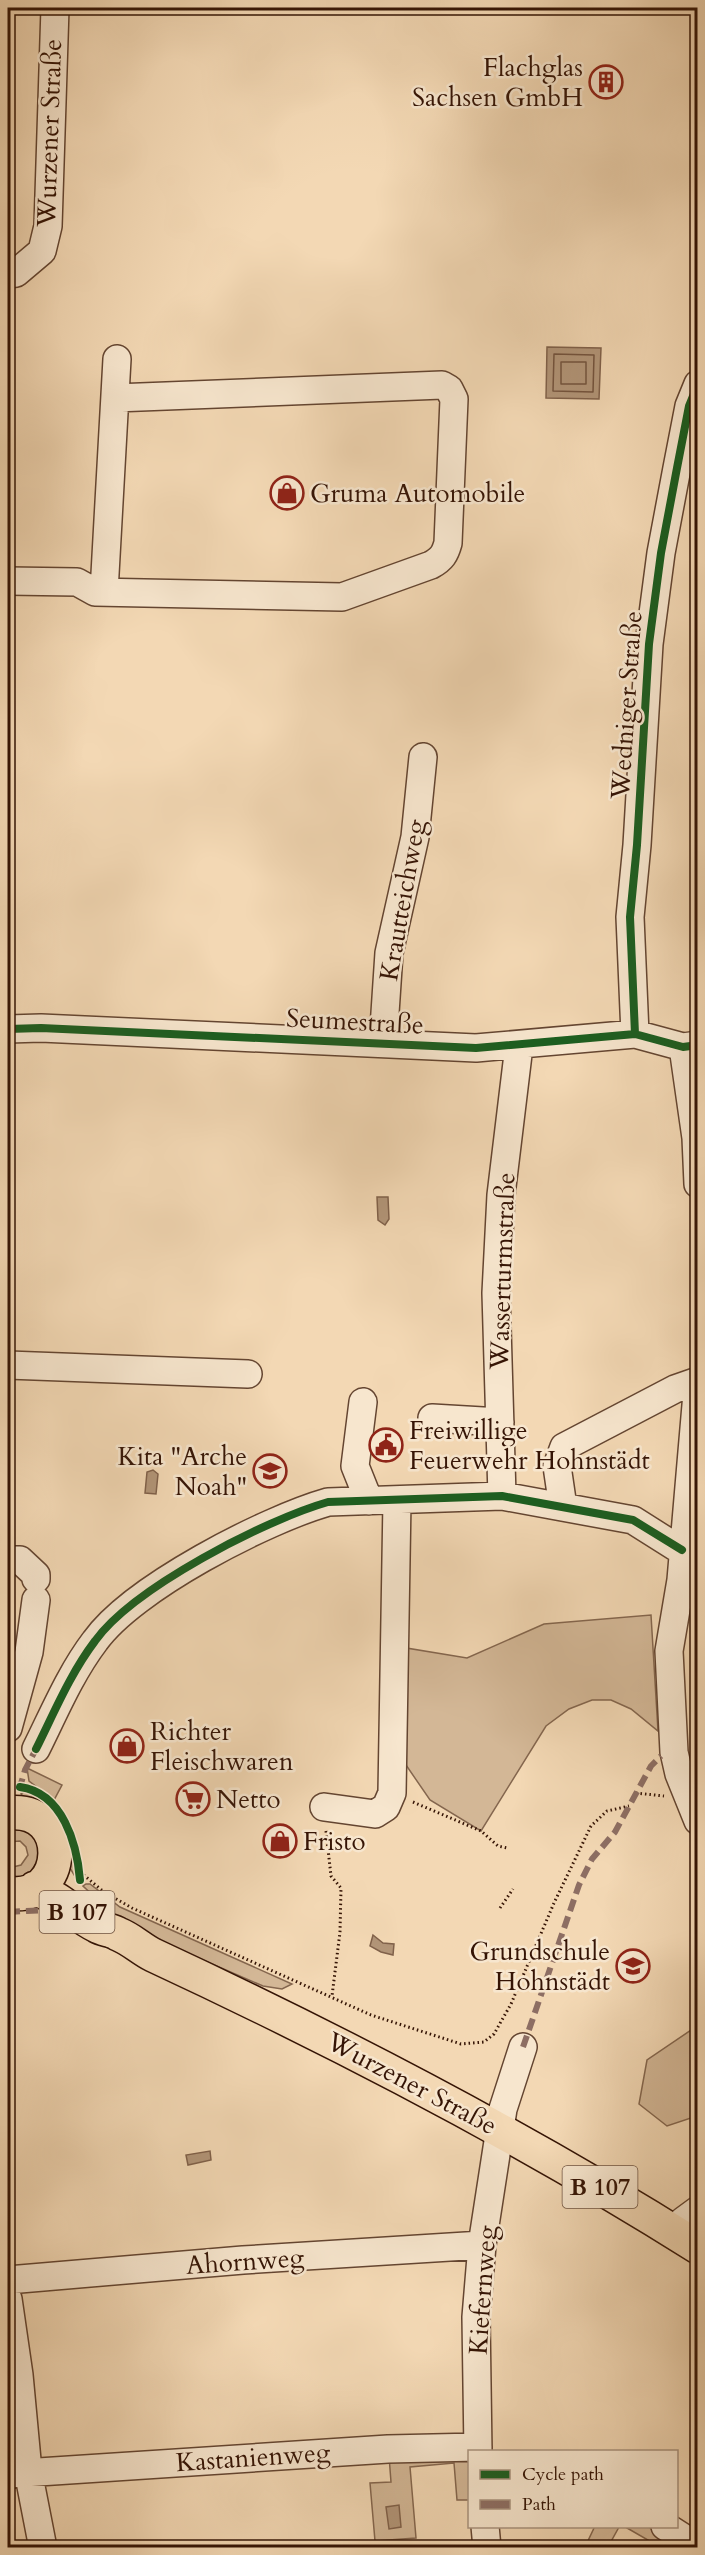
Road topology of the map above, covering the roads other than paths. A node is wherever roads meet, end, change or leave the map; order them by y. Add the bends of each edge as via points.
1 (55, 8) edge
2 (8, 274) edge
3 (117, 359) dead end
4 (698, 384) edge
5 (115, 398) junction
6 (8, 581) edge
7 (104, 592) junction
8 (423, 757) dead end
9 (8, 1029) edge
10 (635, 1034) junction
11 (383, 1043) junction
12 (519, 1046) junction
13 (690, 1046) edge
14 (698, 1184) edge
15 (8, 1365) edge
16 (248, 1374) dead end
17 (698, 1382) edge
18 (363, 1402) dead end
19 (432, 1418) dead end
20 (500, 1422) junction
21 (502, 1496) junction
22 (369, 1501) junction
23 (397, 1501) junction
24 (562, 1507) junction
25 (690, 1556) edge
26 (8, 1560) edge
27 (8, 1728) edge
28 (36, 1749) dead end
29 (13, 1805) edge
30 (324, 1806) road end
31 (698, 1821) edge
32 (44, 1879) edge
33 (523, 2046) dead end
34 (500, 2129) junction
35 (690, 2230) edge
36 (482, 2245) junction
37 (8, 2280) edge
38 (8, 2300) edge
39 (478, 2449) edge
40 (18, 2473) edge
41 (485, 2528) edge
42 (668, 2528) edge
43 (43, 2547) edge
44 (487, 2547) edge
45 (698, 2547) edge

1 - 2 street, Wurzener Straße via 48,225 42,251 16,273
3 - 5 street
4 - 10 street, Wedniger Straße via 689,406 675,479 649,644 630,917
5 - 7 street
5 - 7 street via 442,385 454,399 448,543 441,560 342,597
6 - 7 street via 77,582 95,592
8 - 11 street, Krautteichweg via 415,837 388,953
9 - 11 street, Seumestraße
10 - 12 street, Seumestraße
10 - 13 street, Seumestraße
11 - 12 street, Seumestraße
12 - 20 street, Wasserturmstraße via 498,1242
13 - 14 street
15 - 16 street
17 - 24 street via 675,1389 564,1447 557,1466
17 - 25 street
18 - 22 street via 371,1437 355,1466
19 - 20 street
20 - 21 street, Wasserturmstraße
21 - 23 street
21 - 24 street
22 - 23 street
22 - 28 street via 328,1502 308,1507 233,1543 149,1591 96,1639 77,1667
23 - 30 street via 392,1793 386,1807 375,1814
24 - 25 street via 633,1520
25 - 31 street via 681,1580 669,1651 673,1743 679,1774
26 - 27 street via 20,1560 36,1575 28,1652
29 - 32 main road, B 107 via 38,1819 56,1849
32 - 34 main road, Wurzener Straße / B 107 via 84,1897 107,1917 118,1934 151,1953 296,2022
33 - 34 street, Kiefernweg
34 - 35 main road, Wurzener Straße / B 107
34 - 36 street, Kiefernweg
36 - 37 street, Ahornweg
36 - 39 street, Kiefernweg via 476,2317
38 - 40 street via 19,2375
39 - 40 street, Kastanienweg via 388,2448
40 - 43 street
41 - 44 street
42 - 45 street

